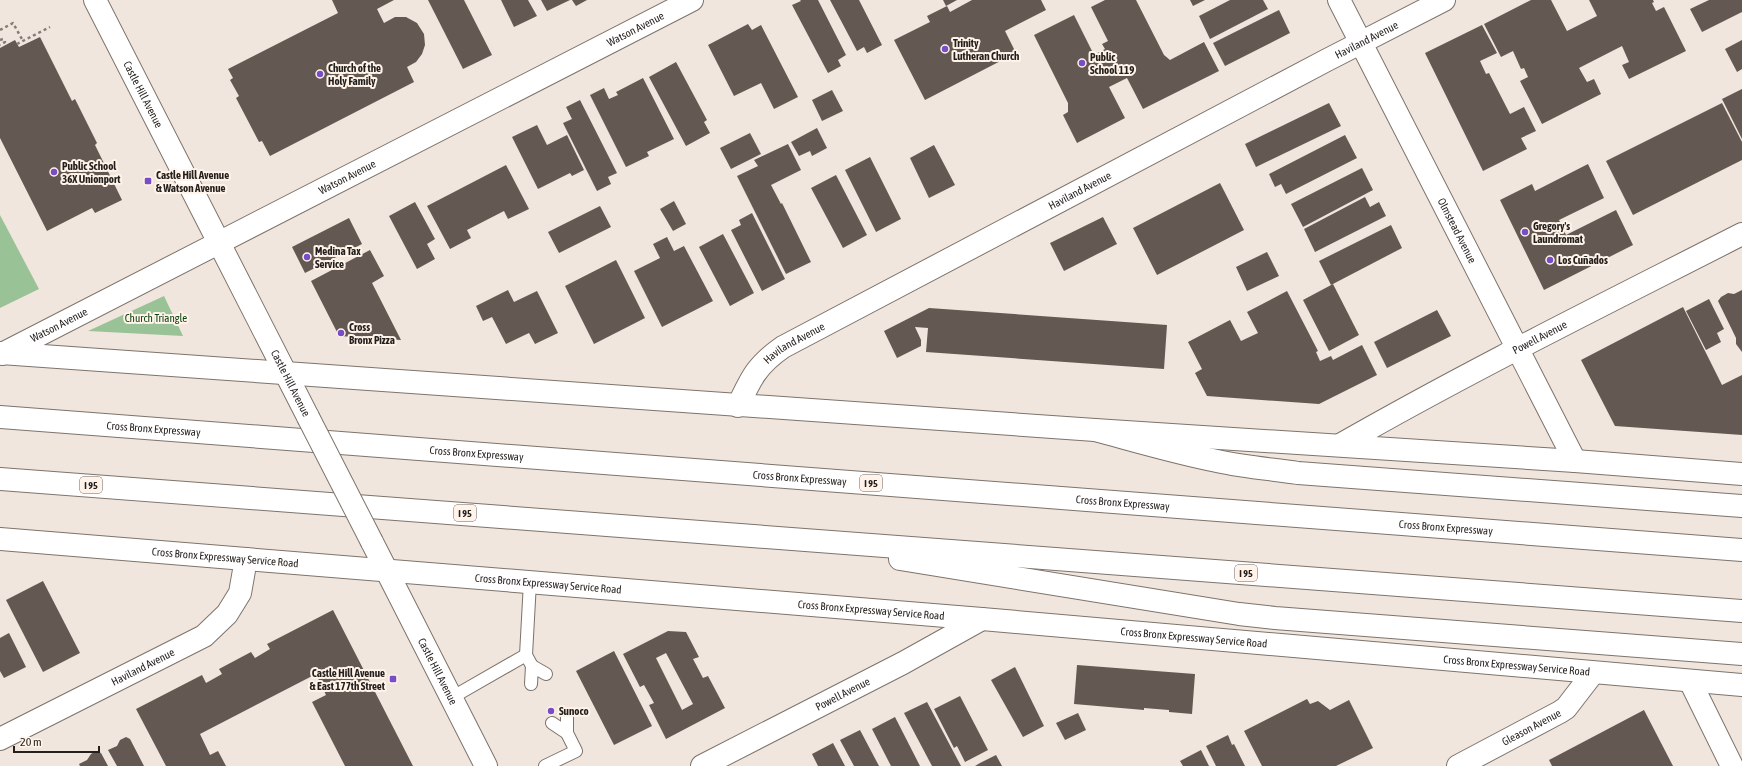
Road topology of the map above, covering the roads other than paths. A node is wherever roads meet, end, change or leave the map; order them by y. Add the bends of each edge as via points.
1 (95, 0) edge
2 (692, 0) edge
3 (1339, 0) edge
4 (1444, 0) edge
5 (1361, 42) junction
6 (1742, 234) edge
7 (219, 243) junction
8 (1518, 349) junction
9 (1, 354) edge
10 (286, 373) junction
11 (738, 406) junction
12 (0, 417) edge
13 (1095, 430) junction
14 (1340, 445) junction
15 (1575, 461) junction
16 (1742, 474) edge
17 (0, 478) edge
18 (1742, 506) edge
19 (749, 535) junction
20 (0, 539) edge
21 (1742, 550) edge
22 (246, 560) junction
23 (387, 570) junction
24 (530, 582) junction
25 (1742, 611) edge
26 (982, 619) junction
27 (1742, 654) edge
28 (526, 655) junction
29 (532, 666) junction
30 (1593, 673) junction
31 (546, 674) dead end
32 (1690, 681) junction
33 (531, 684) dead end
34 (1742, 685) edge
35 (451, 698) junction
36 (567, 715) dead end
37 (552, 723) dead end
38 (567, 734) junction
39 (0, 739) edge
40 (486, 766) edge
41 (545, 766) edge
42 (702, 766) edge
43 (1458, 766) edge
44 (1732, 766) edge

1 - 7 main road, Castle Hill Avenue
2 - 7 main road, Watson Avenue
3 - 5 main road, Olmstead Avenue
4 - 5 main road, Haviland Avenue
5 - 8 main road, Olmstead Avenue
5 - 11 main road, Haviland Avenue via 783,347 759,367
6 - 8 main road, Powell Avenue
7 - 9 main road, Watson Avenue
7 - 10 main road, Castle Hill Avenue
8 - 14 main road, Powell Avenue
8 - 15 main road, Olmstead Avenue
9 - 10 main road
10 - 11 main road
10 - 23 main road, Castle Hill Avenue, bridge
11 - 13 main road
12 - 21 main road, Cross Bronx Expressway / I 95
13 - 14 main road
13 - 18 main road via 1218,462 1298,473
14 - 15 main road
15 - 16 main road
17 - 19 main road, I 95
19 - 25 main road, I 95
19 - 27 main road via 1239,614
20 - 22 main road, Cross Bronx Expressway Service Road
22 - 23 main road, Cross Bronx Expressway Service Road
22 - 39 main road, Haviland Avenue via 240,593 227,614 204,636
23 - 24 main road, Cross Bronx Expressway Service Road
23 - 35 main road, Castle Hill Avenue
24 - 26 main road, Cross Bronx Expressway Service Road
24 - 28 lane
26 - 30 main road, Cross Bronx Expressway Service Road
26 - 42 main road, Powell Avenue via 903,663
28 - 29 lane
28 - 35 lane
29 - 31 lane
29 - 33 lane
30 - 32 main road, Cross Bronx Expressway Service Road
30 - 43 main road, Gleason Avenue via 1566,708
32 - 34 main road, Cross Bronx Expressway Service Road
32 - 44 main road
35 - 40 main road, Castle Hill Avenue
36 - 38 lane
37 - 38 lane
38 - 41 lane via 576,750

